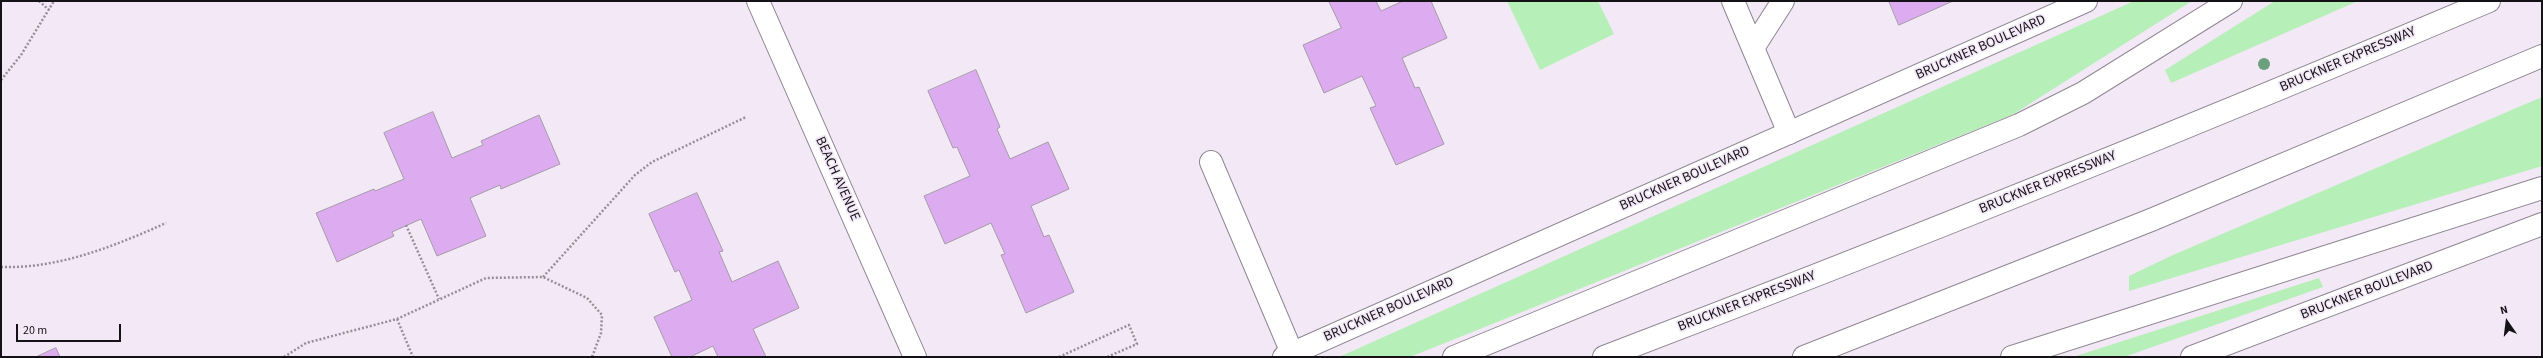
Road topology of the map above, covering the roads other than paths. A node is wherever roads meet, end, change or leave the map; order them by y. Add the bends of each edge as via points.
1 (758, 1) edge
2 (1733, 1) edge
3 (1783, 1) edge
4 (2086, 1) edge
5 (2231, 1) edge
6 (2489, 1) edge
7 (1753, 48) junction
8 (2542, 56) edge
9 (1789, 134) junction
10 (1211, 162) dead end
11 (2542, 188) edge
12 (2542, 224) edge
13 (1288, 355) edge
14 (915, 357) edge
15 (1454, 357) edge
16 (1604, 357) edge
17 (1804, 357) edge
18 (2012, 357) edge
19 (2192, 357) edge

1 - 14 main road, BEACH AVENUE
2 - 7 main road
3 - 7 main road
4 - 9 main road, BRUCKNER BOULEVARD
5 - 15 main road via 2083,92 2019,125
6 - 16 main road, BRUCKNER EXPRESSWAY via 2122,154
7 - 9 main road
8 - 17 main road via 2151,220
9 - 13 main road, BRUCKNER BOULEVARD
10 - 13 main road
11 - 18 main road
12 - 19 main road, BRUCKNER BOULEVARD

